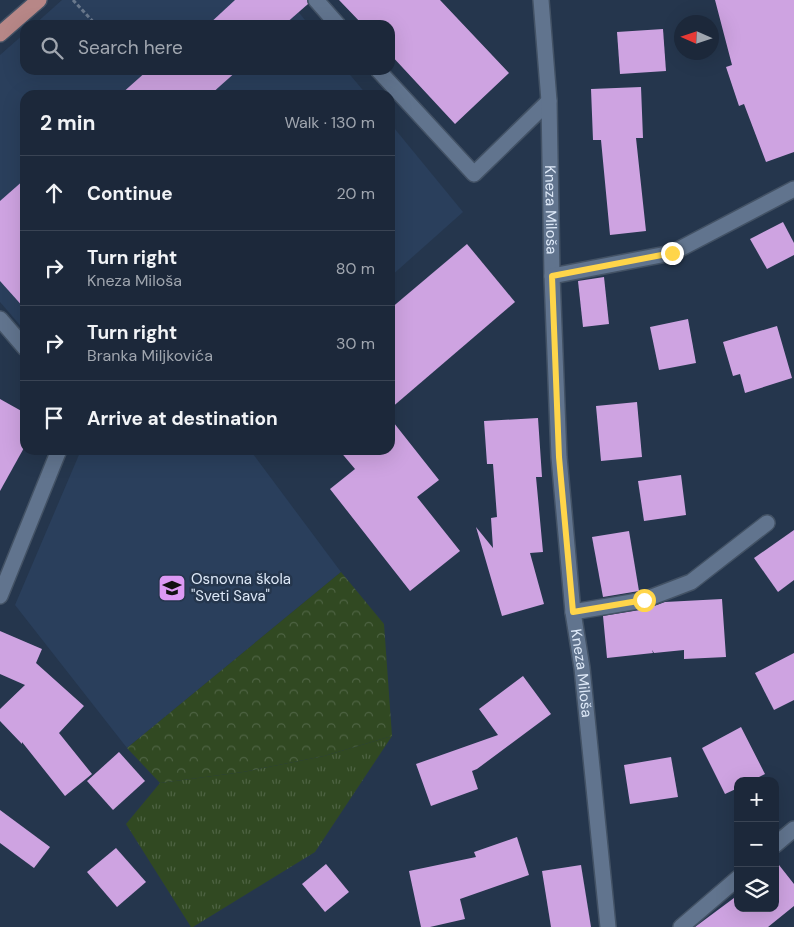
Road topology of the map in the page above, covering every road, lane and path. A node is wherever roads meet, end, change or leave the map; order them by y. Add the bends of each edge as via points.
1 (39, 0) edge
2 (73, 0) edge
3 (316, 0) edge
4 (541, 0) edge
5 (91, 20) edge
6 (334, 20) edge
7 (0, 34) edge
8 (383, 75) edge
9 (549, 101) junction
10 (794, 189) edge
11 (552, 276) junction
12 (0, 320) edge
13 (20, 342) edge
14 (57, 455) edge
15 (767, 523) dead end
16 (0, 596) edge
17 (573, 612) junction
18 (794, 829) edge
19 (779, 842) edge
20 (734, 881) edge
21 (608, 927) edge
22 (681, 927) edge

1 - 7 main road
2 - 5 path
3 - 6 street
4 - 9 street, Kneza Miloša
8 - 9 street via 474,174
9 - 11 street, Kneza Miloša
10 - 11 street via 672,253
11 - 17 street, Kneza Miloša via 559,457
12 - 13 street
14 - 16 street
15 - 17 street via 691,582 644,600
17 - 21 street, Kneza Miloša via 582,668
18 - 19 street
20 - 22 street

